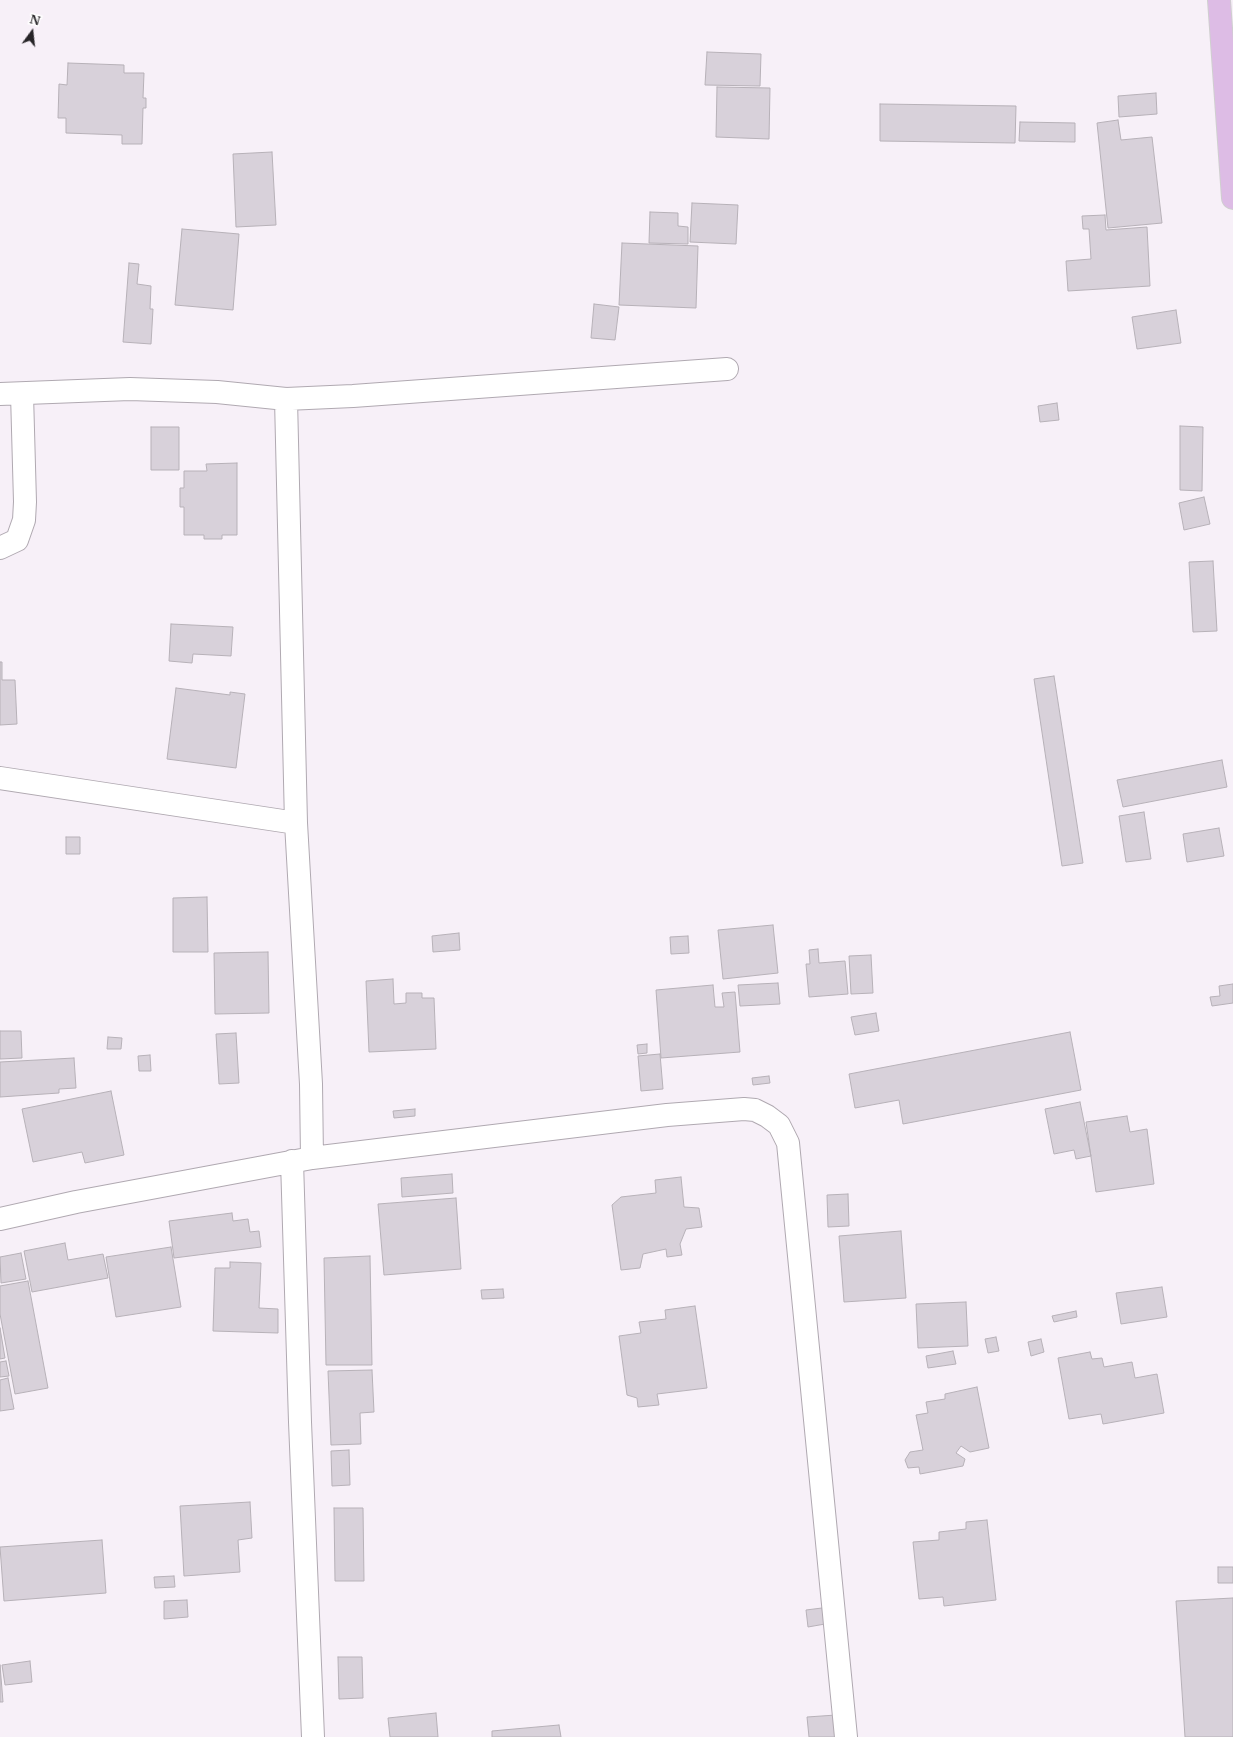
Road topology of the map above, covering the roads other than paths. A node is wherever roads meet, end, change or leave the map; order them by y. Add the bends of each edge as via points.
1 (1219, 0) edge
2 (1233, 198) edge
3 (727, 369) dead end
4 (0, 394) edge
5 (22, 394) junction
6 (286, 399) junction
7 (0, 548) edge
8 (0, 778) edge
9 (296, 823) junction
10 (302, 1160) junction
11 (0, 1219) edge
12 (313, 1737) edge
13 (846, 1737) edge

1 - 2 main road
3 - 6 street
4 - 5 street
5 - 6 street via 130,389 217,392
5 - 7 street via 24,520 17,540
6 - 9 street
8 - 9 street
9 - 10 street via 311,1084
10 - 11 street via 76,1202
10 - 12 street via 300,1422
10 - 13 street via 667,1114 755,1110 779,1125 788,1143

